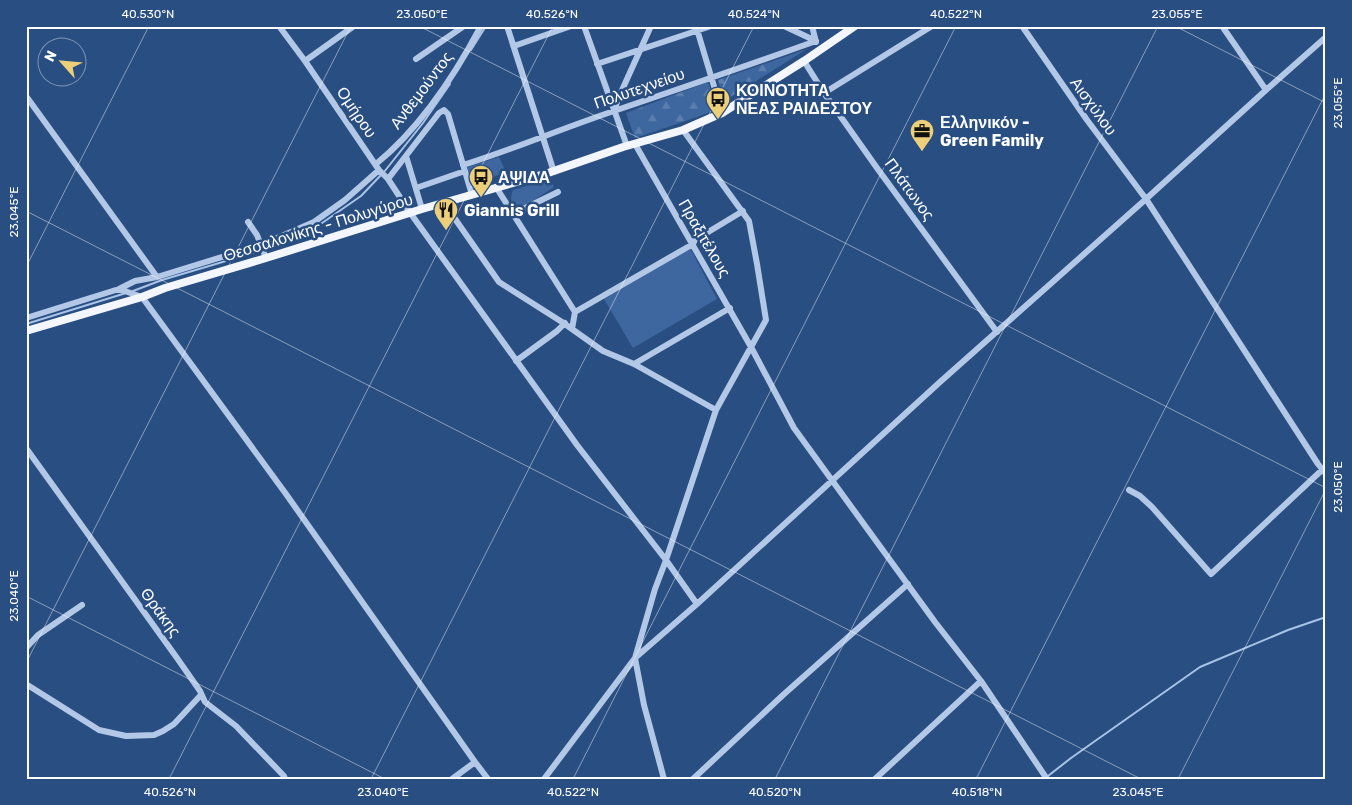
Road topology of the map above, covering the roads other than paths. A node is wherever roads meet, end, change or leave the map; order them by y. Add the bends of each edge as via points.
1 (279, 26) edge
2 (354, 26) edge
3 (464, 26) edge
4 (481, 26) edge
5 (507, 26) edge
6 (571, 26) edge
7 (584, 26) edge
8 (651, 26) edge
9 (711, 26) edge
10 (784, 26) edge
11 (812, 26) edge
12 (855, 26) edge
13 (932, 26) edge
14 (1022, 26) edge
15 (1222, 26) edge
16 (696, 29) edge
17 (1326, 37) edge
18 (816, 42) junction
19 (514, 46) junction
20 (640, 49) junction
21 (821, 49) junction
22 (416, 59) dead end
23 (305, 61) junction
24 (804, 61) junction
25 (597, 64) junction
26 (712, 78) junction
27 (1266, 90) junction
28 (824, 93) junction
29 (26, 96) edge
30 (614, 111) junction
31 (722, 113) junction
32 (683, 130) junction
33 (542, 137) junction
34 (636, 144) junction
35 (627, 146) junction
36 (406, 156) junction
37 (377, 167) junction
38 (464, 168) junction
39 (554, 172) junction
40 (388, 179) junction
41 (496, 187) junction
42 (416, 188) junction
43 (558, 192) dead end
44 (472, 195) junction
45 (1146, 199) junction
46 (444, 203) junction
47 (422, 209) junction
48 (743, 211) junction
49 (411, 214) junction
50 (513, 214) junction
51 (248, 222) dead end
52 (693, 244) junction
53 (261, 245) junction
54 (266, 258) junction
55 (157, 277) junction
56 (119, 289) junction
57 (142, 297) junction
58 (730, 308) junction
59 (575, 312) junction
60 (26, 318) edge
61 (564, 323) junction
62 (572, 329) junction
63 (26, 331) edge
64 (997, 332) junction
65 (751, 347) junction
66 (516, 361) junction
67 (634, 364) junction
68 (716, 410) junction
69 (26, 448) edge
70 (1324, 472) edge
71 (832, 481) junction
72 (1129, 490) dead end
73 (666, 560) junction
74 (908, 584) junction
75 (697, 604) junction
76 (82, 605) dead end
77 (26, 648) edge
78 (635, 658) junction
79 (981, 681) junction
80 (26, 684) edge
81 (200, 696) junction
82 (475, 762) junction
83 (285, 779) edge
84 (452, 779) edge
85 (488, 779) edge
86 (544, 779) edge
87 (664, 779) edge
88 (693, 779) edge
89 (875, 779) edge
90 (1047, 779) edge

1 - 23 street, Ομήρου
2 - 23 street
3 - 22 street
4 - 37 street, Ανθεμούντος via 456,71
5 - 19 street
6 - 19 street
7 - 25 street
8 - 20 street
9 - 16 street
10 - 18 street
11 - 18 street
12 - 21 main road, Θεσσαλονίκης - Πολυγύρου
13 - 28 street
14 - 45 street, Αισχύλου
15 - 27 street
16 - 20 street
16 - 26 street
17 - 27 street
18 - 21 street
18 - 26 street, Πολυτεχνείου
19 - 33 street
20 - 25 street
20 - 30 street
21 - 24 main road, Θεσσαλονίκης - Πολυγύρου
23 - 37 street, Ομήρου
24 - 28 street, Πλάτωνος
24 - 31 main road, Θεσσαλονίκης - Πολυγύρου
25 - 30 street
26 - 30 street, Πολυτεχνείου
26 - 31 street
27 - 45 street
28 - 64 street, Πλάτωνος
29 - 55 street
30 - 33 street, Πολυτεχνείου
30 - 35 street
31 - 32 main road, Θεσσαλονίκης - Πολυγύρου
32 - 34 main road, Θεσσαλονίκης - Πολυγύρου
32 - 48 street
33 - 38 street, Πολυτεχνείου
33 - 39 street
34 - 35 main road, Θεσσαλονίκης - Πολυγύρου
34 - 52 street, Πραξιτέλους
35 - 39 main road, Θεσσαλονίκης - Πολυγύρου
36 - 38 street, Ανθεμούντος via 444,110
36 - 40 street, Ανθεμούντος
36 - 42 street
37 - 40 street, Ομήρου
37 - 53 street, Ανθεμούντος via 345,200 314,222
38 - 42 street, Πολυτεχνείου
38 - 44 street
39 - 41 main road, Θεσσαλονίκης - Πολυγύρου
40 - 49 street, Ομήρου
41 - 44 main road, Θεσσαλονίκης - Πολυγύρου
41 - 50 street
42 - 47 street
43 - 50 street
44 - 46 main road, Θεσσαλονίκης - Πολυγύρου
45 - 64 street
45 - 70 street, Αισχύλου
46 - 47 main road, Θεσσαλονίκης - Πολυγύρου
46 - 61 street via 499,282
47 - 49 main road, Θεσσαλονίκης - Πολυγύρου
48 - 52 street
48 - 65 street via 749,221 766,320
49 - 54 main road, Θεσσαλονίκης - Πολυγύρου
49 - 66 street, Ομήρου
50 - 59 street
51 - 53 street
52 - 58 street, Πραξιτέλους
52 - 59 street
53 - 54 street
53 - 55 street, Ανθεμούντος
54 - 57 main road, Θεσσαλονίκης - Πολυγύρου
55 - 56 street, Ανθεμούντος via 135,281
56 - 57 street
56 - 60 street, Ανθεμούντος
57 - 63 main road, Θεσσαλονίκης - Πολυγύρου
57 - 82 street
58 - 65 street, Πραξιτέλους
58 - 67 street
59 - 62 street
61 - 62 street
61 - 66 street via 557,332
62 - 67 street via 603,351
64 - 71 street
65 - 68 street
65 - 71 street, Πραξιτέλους via 785,414
66 - 73 street, Ομήρου
67 - 68 street
68 - 73 street
69 - 81 street, Θράκης via 177,658 200,691
70 - 72 street via 1212,574 1152,507
71 - 74 street, Πραξιτέλους
71 - 75 street
73 - 75 street, Ομήρου
73 - 78 street
74 - 79 street, Πραξιτέλους
74 - 88 street
75 - 78 street
76 - 77 street via 38,635
78 - 86 street
78 - 87 street
79 - 89 street
79 - 90 street, Πραξιτέλους
80 - 81 street via 99,730 126,736 154,735 163,731
81 - 83 street, Θράκης via 236,726
82 - 84 street
82 - 85 street

